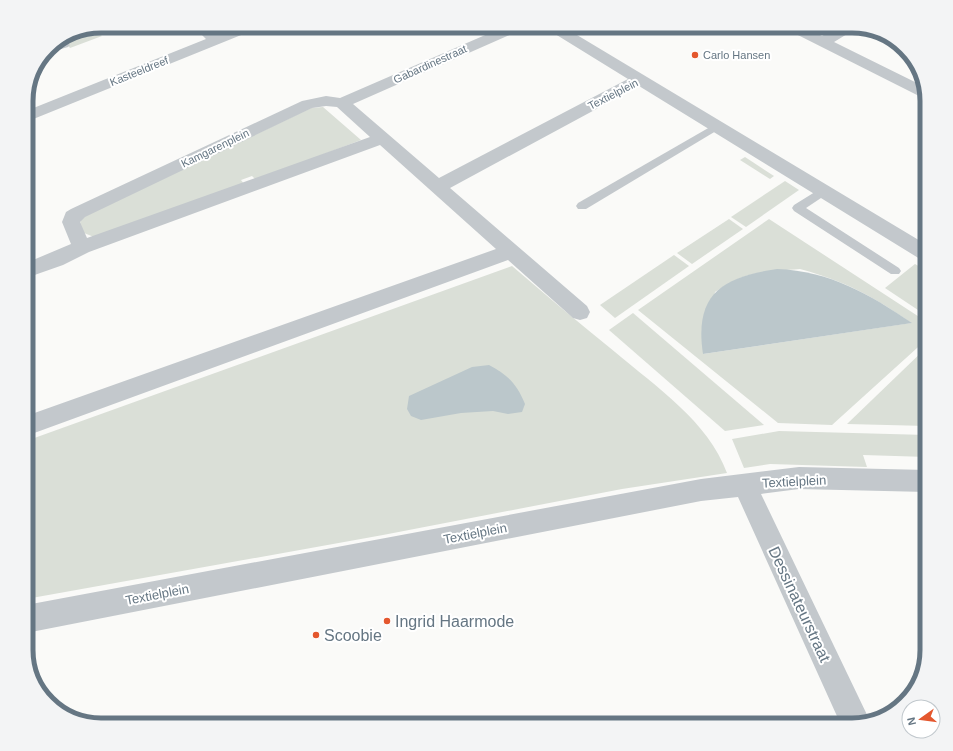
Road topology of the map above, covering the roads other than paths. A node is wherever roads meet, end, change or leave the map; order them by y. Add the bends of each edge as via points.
1 (208, 33) edge
2 (234, 33) edge
3 (502, 33) edge
4 (564, 33) edge
5 (805, 33) edge
6 (838, 33) edge
7 (216, 40) junction
8 (822, 42) junction
9 (65, 45) dead end
10 (61, 47) edge
11 (640, 79) junction
12 (919, 90) edge
13 (342, 103) junction
14 (33, 114) edge
15 (716, 126) junction
16 (381, 139) junction
17 (437, 187) junction
18 (823, 191) junction
19 (582, 206) dead end
20 (82, 247) junction
21 (920, 250) edge
22 (510, 252) junction
23 (33, 268) edge
24 (895, 271) dead end
25 (580, 312) dead end
26 (33, 423) edge
27 (920, 481) edge
28 (744, 484) junction
29 (33, 618) edge
30 (853, 718) edge

1 - 7 street
2 - 7 street, Kasteeldreef
3 - 13 street, Gabardinestraat
4 - 11 street
5 - 8 street
6 - 8 street
7 - 14 street, Kasteeldreef
8 - 12 street
9 - 10 lane
11 - 15 street, Textielplein
11 - 17 street, Textielplein
13 - 16 street
13 - 20 street, Kamgarenplein via 326,101 308,104 78,213 71,222
15 - 18 street, Textielplein
15 - 19 lane
16 - 17 street
16 - 20 street
17 - 22 street
18 - 21 street, Textielplein
18 - 24 lane via 798,208
20 - 23 street
22 - 25 street
22 - 26 street
27 - 28 street, Textielplein via 799,478
28 - 29 street, Textielplein via 701,490
28 - 30 street, Dessinateurstraat

